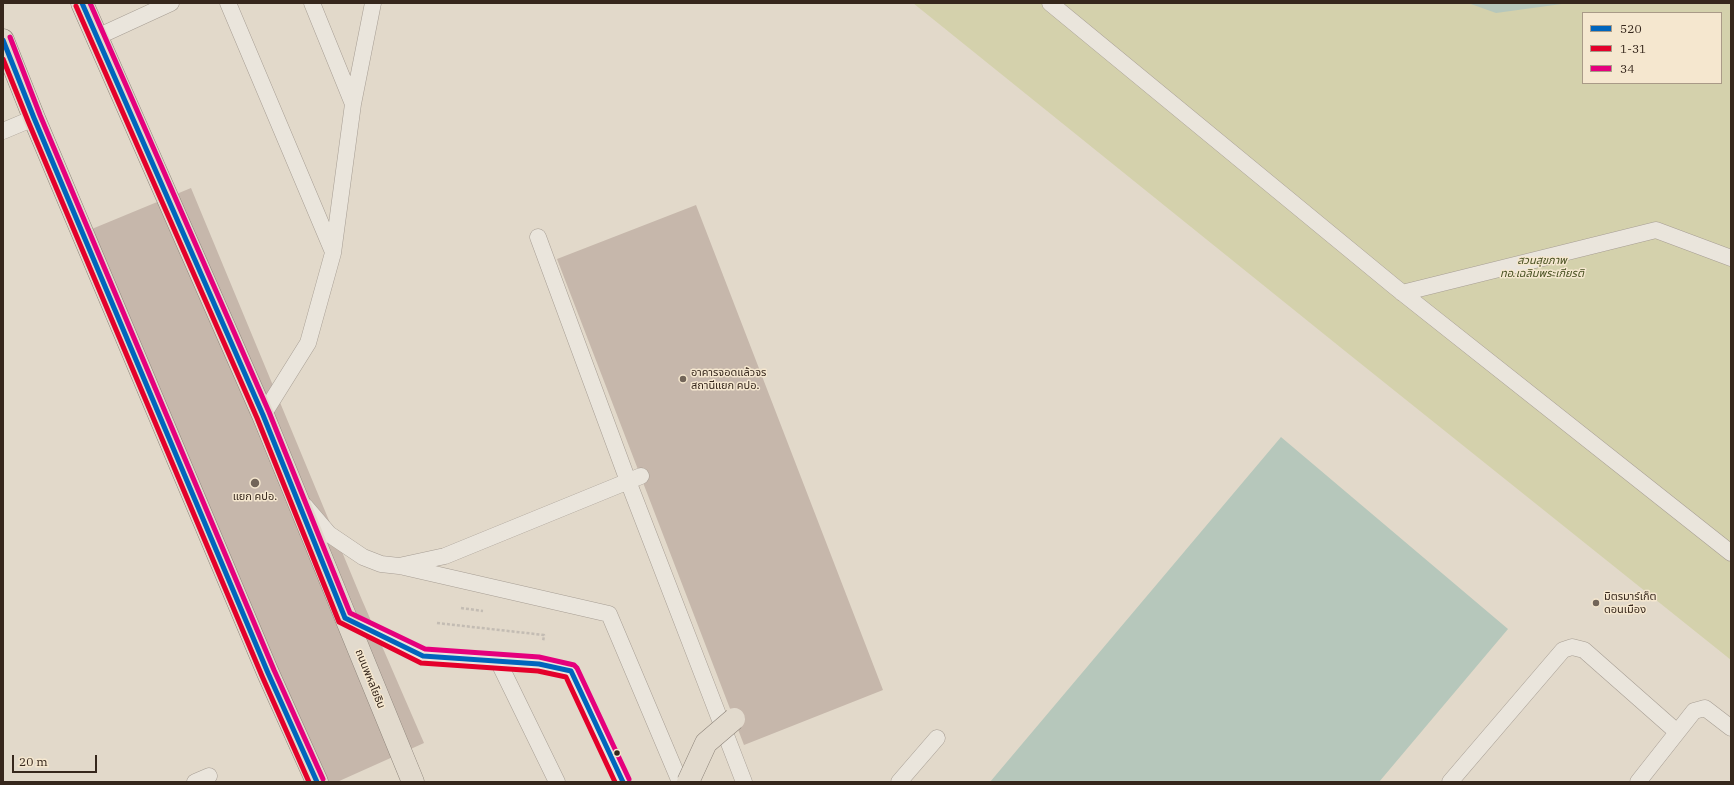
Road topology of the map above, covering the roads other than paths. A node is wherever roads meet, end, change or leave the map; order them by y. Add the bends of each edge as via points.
1 (82, 3) edge
2 (172, 3) edge
3 (228, 3) edge
4 (312, 3) edge
5 (373, 3) edge
6 (1050, 3) edge
7 (97, 37) junction
8 (3, 40) edge
9 (353, 104) junction
10 (34, 118) junction
11 (3, 131) edge
12 (538, 237) dead end
13 (333, 253) junction
14 (1731, 258) edge
15 (1402, 293) junction
16 (263, 415) junction
17 (285, 472) junction
18 (634, 478) junction
19 (1731, 553) edge
20 (399, 566) junction
21 (345, 618) junction
22 (498, 661) junction
23 (734, 719) dead end
24 (1731, 728) edge
25 (1677, 732) junction
26 (937, 738) dead end
27 (317, 782) edge
28 (413, 782) edge
29 (557, 782) edge
30 (623, 782) edge
31 (680, 782) edge
32 (688, 782) edge
33 (744, 782) edge
34 (899, 782) edge
35 (1450, 782) edge
36 (1638, 782) edge

1 - 7 main road, ถนนพหลโยธิน
2 - 7 lane
3 - 13 lane
4 - 9 lane
5 - 9 lane
6 - 15 lane
7 - 16 main road, ถนนพหลโยธิน
8 - 10 main road
9 - 13 lane
10 - 11 lane
10 - 27 main road via 268,673
12 - 18 lane
13 - 16 lane via 308,344
14 - 15 lane via 1656,230
15 - 19 lane
16 - 17 main road, ถนนพหลโยธิน
17 - 20 lane via 306,509 330,534 363,557 381,564
17 - 21 main road, ถนนพหลโยธิน
18 - 20 lane via 445,556
18 - 33 lane
20 - 31 lane via 609,614
21 - 22 lane via 423,656
21 - 28 main road, ถนนพหลโยธิน
22 - 29 lane
22 - 30 lane via 538,664 571,672
23 - 32 main road, bridge via 706,743
24 - 25 lane via 1705,708 1694,711
25 - 35 lane via 1584,650 1572,647 1563,650
25 - 36 lane
26 - 34 lane

